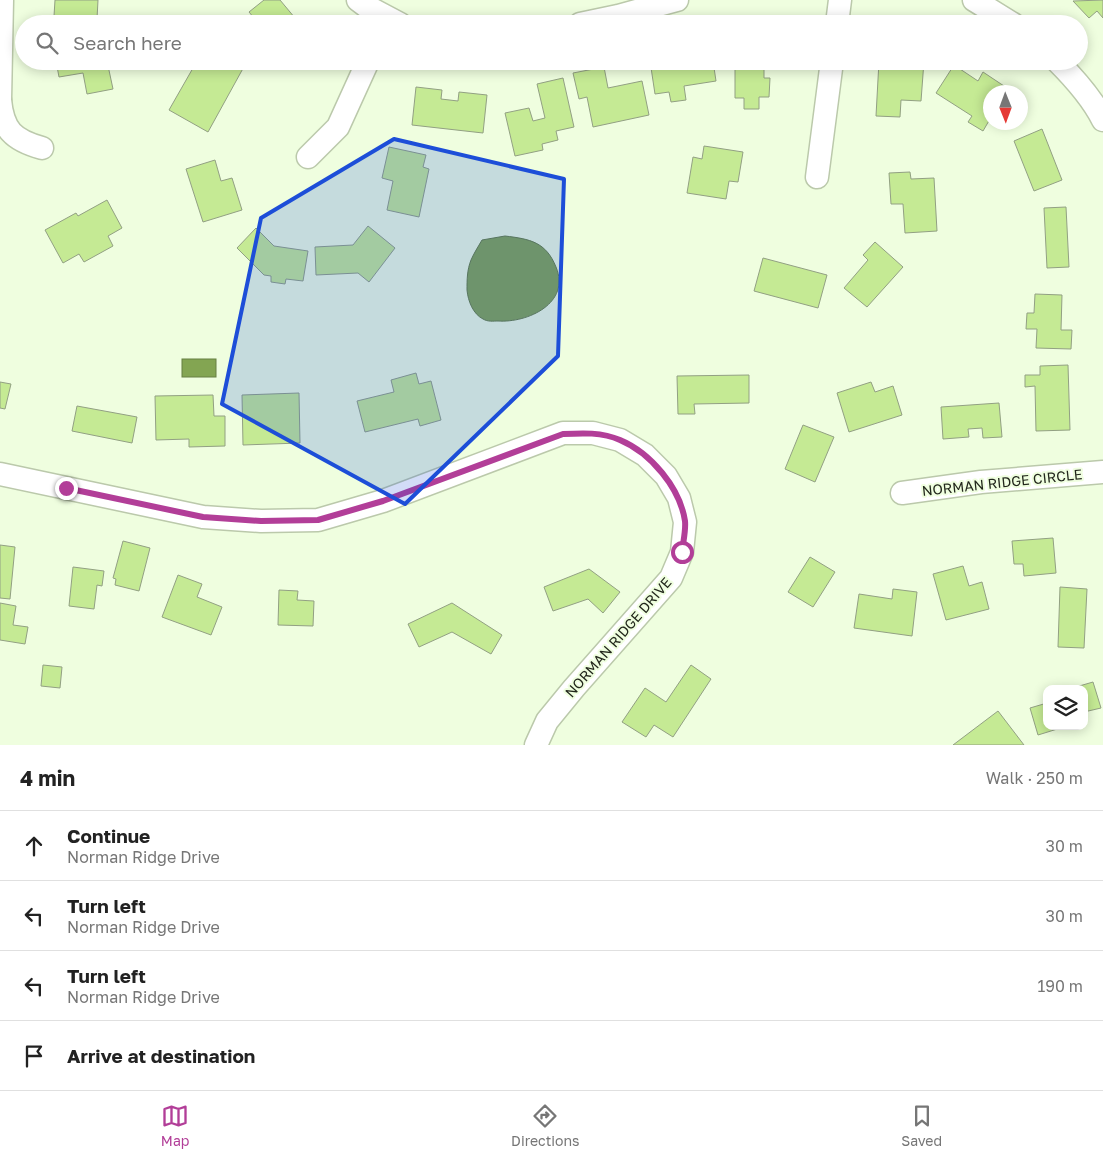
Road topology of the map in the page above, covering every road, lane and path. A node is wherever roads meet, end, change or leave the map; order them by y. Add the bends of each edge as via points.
1 (2, 0) edge
2 (358, 0) edge
3 (677, 0) edge
4 (840, 0) edge
5 (974, 0) edge
6 (381, 15) edge
7 (622, 15) edge
8 (838, 15) edge
9 (1000, 15) edge
10 (364, 70) edge
11 (831, 70) edge
12 (1067, 70) edge
13 (0, 100) edge
14 (1103, 120) edge
15 (42, 148) dead end
16 (308, 157) dead end
17 (817, 177) dead end
18 (1103, 472) edge
19 (0, 474) edge
20 (902, 493) dead end
21 (536, 745) edge

1 - 13 street
2 - 6 street
3 - 7 street
4 - 8 street
5 - 9 street
10 - 16 street via 338,126
11 - 17 street
12 - 14 street
13 - 15 street via 2,117 11,132 25,143
18 - 20 street, NORMAN RIDGE CIRCLE via 981,482
19 - 21 street, NORMAN RIDGE DRIVE via 203,517 318,520 383,501 563,434 592,433 620,440 645,455 666,476 679,498 685,522 682,552 671,578 547,721

